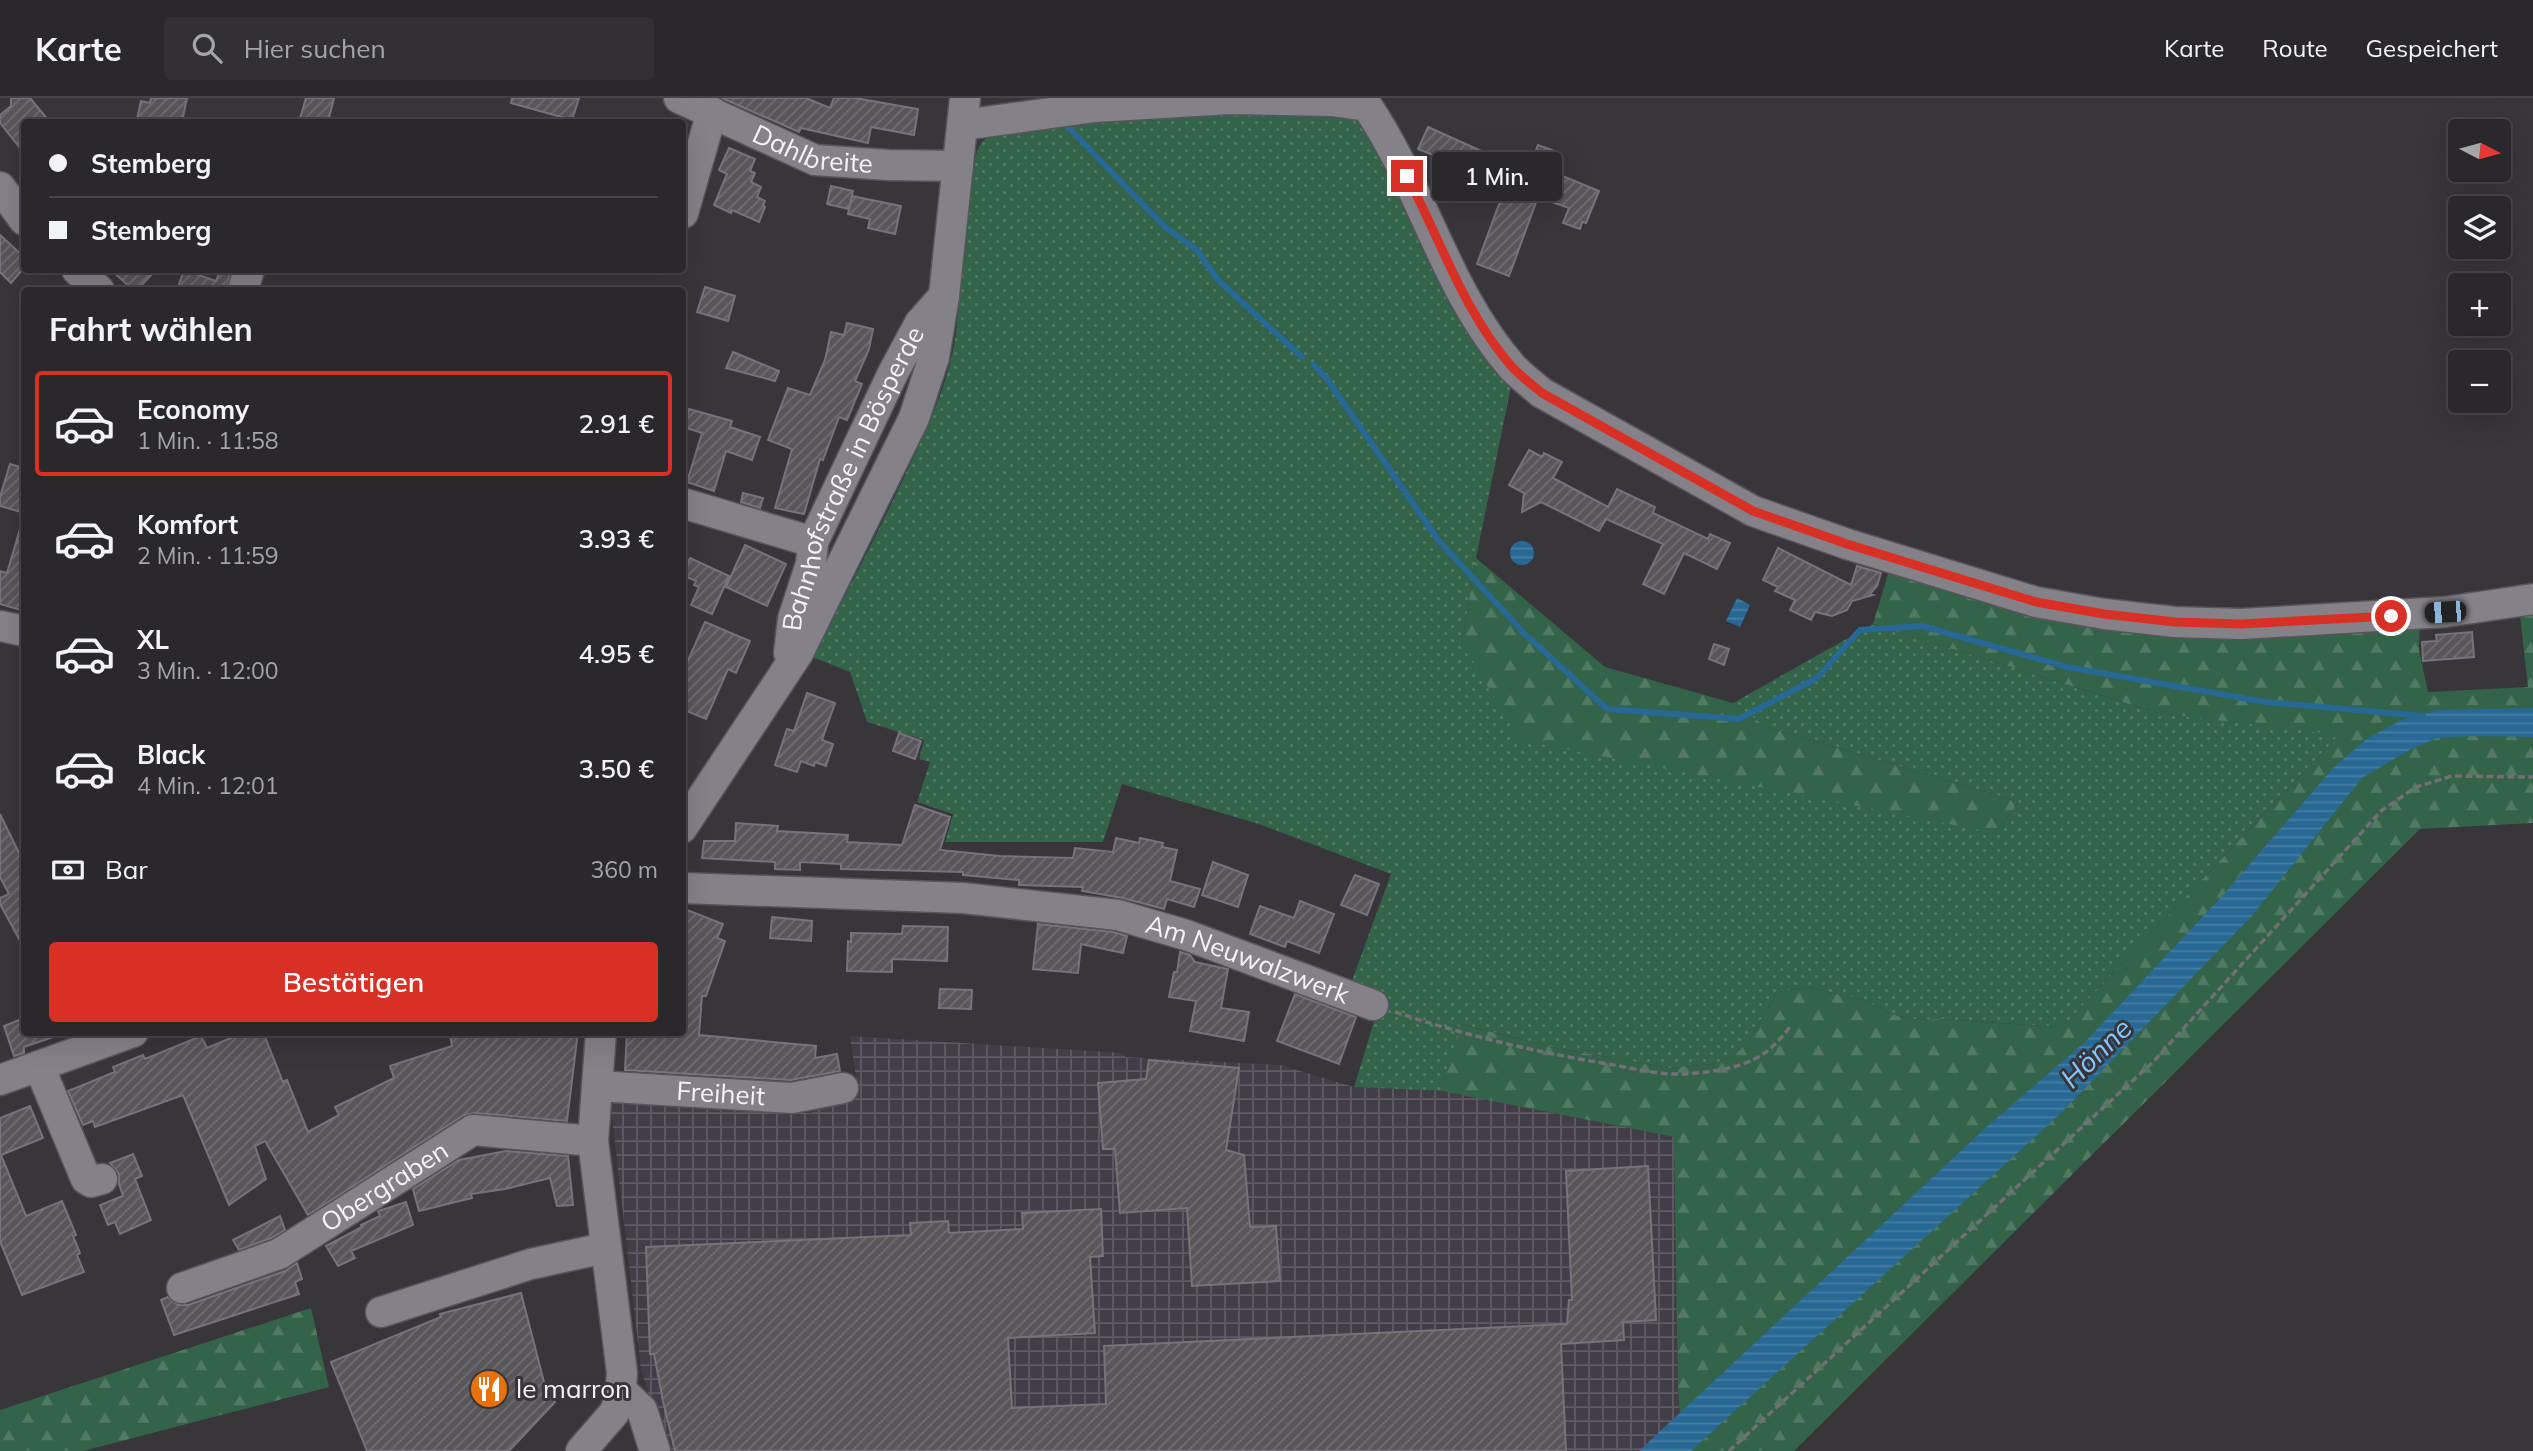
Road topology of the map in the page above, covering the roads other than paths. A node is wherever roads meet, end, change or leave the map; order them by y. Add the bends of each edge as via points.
1 (679, 98) edge
2 (1368, 102) edge
3 (964, 111) edge
4 (712, 112) junction
5 (958, 166) junction
6 (0, 187) edge
7 (686, 200) edge
8 (21, 216) edge
9 (80, 273) edge
10 (96, 287) edge
11 (944, 296) junction
12 (686, 504) edge
13 (813, 542) junction
14 (2533, 599) edge
15 (0, 626) edge
16 (21, 630) edge
17 (787, 672) junction
18 (686, 822) edge
19 (686, 888) edge
20 (1373, 1005) road end
21 (122, 1036) edge
22 (601, 1036) edge
23 (39, 1066) junction
24 (0, 1080) edge
25 (597, 1086) junction
26 (843, 1088) dead end
27 (593, 1141) junction
28 (102, 1179) dead end
29 (605, 1248) junction
30 (182, 1288) dead end
31 (380, 1312) dead end
32 (621, 1390) junction
33 (581, 1451) edge
34 (654, 1451) edge

1 - 4 street, Dahlbreite
2 - 3 street via 1230,99
2 - 14 street via 1462,293 1514,369 1542,393 1753,511 2036,602 2104,614 2175,622 2309,622 2445,612
3 - 5 street, Bahnhofstraße in Bösperde
4 - 5 street, Dahlbreite via 815,160
4 - 7 street
5 - 11 street, Bahnhofstraße in Bösperde
6 - 8 street
9 - 10 street
11 - 13 street, Bahnhofstraße in Bösperde via 919,323
11 - 17 street, Bahnhofstraße in Bösperde via 934,357 914,418
12 - 13 street
13 - 17 street, Bahnhofstraße in Bösperde via 811,564 793,619
15 - 16 street
17 - 18 street, Bahnhofstraße in Bösperde
19 - 20 street, Am Neuwalzwerk via 963,898 1118,915 1186,935
21 - 23 street
22 - 25 street
23 - 24 street
23 - 28 street via 86,1179
25 - 26 street, Freiheit via 792,1098
25 - 27 street
27 - 29 street
27 - 30 street, Obergraben via 473,1130 279,1254
29 - 31 street via 531,1264
29 - 32 street
32 - 33 street via 614,1413
32 - 34 street via 642,1410

